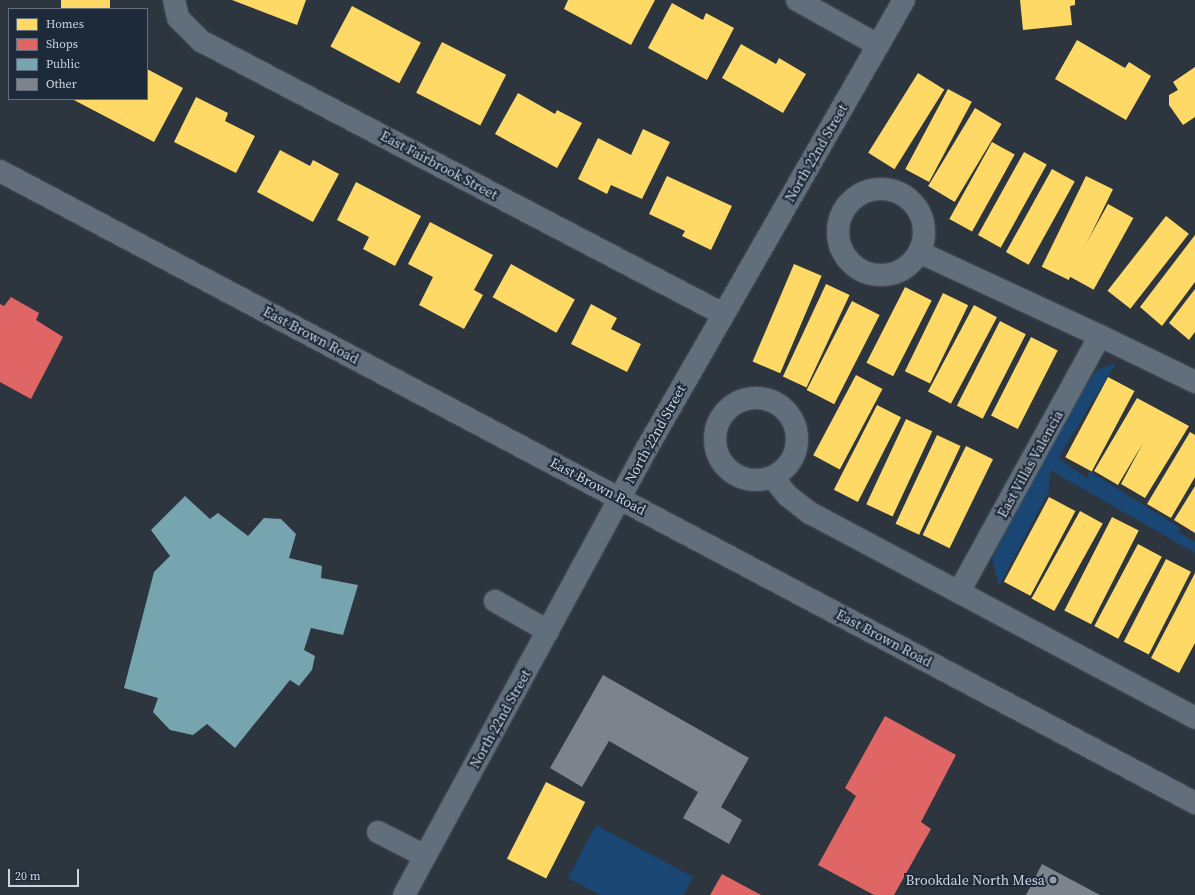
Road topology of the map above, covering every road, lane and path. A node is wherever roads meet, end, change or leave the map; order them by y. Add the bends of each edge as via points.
1 (174, 0) edge
2 (797, 0) edge
3 (904, 0) edge
4 (878, 45) junction
5 (0, 171) edge
6 (919, 252) dead end
7 (723, 314) junction
8 (1100, 336) junction
9 (1195, 382) edge
10 (772, 476) dead end
11 (621, 498) junction
12 (959, 592) junction
13 (495, 601) dead end
14 (548, 631) junction
15 (1195, 718) edge
16 (1195, 803) edge
17 (378, 832) dead end
18 (425, 856) junction
19 (404, 895) edge

1 - 7 street, East Fairbrook Street via 178,18 201,40
2 - 4 street
3 - 4 street, North 22nd Street
4 - 7 street, North 22nd Street
5 - 11 main road, East Brown Road
6 - 8 street
7 - 11 street, North 22nd Street
8 - 9 street
8 - 12 street, East Villas Valencia
10 - 12 street via 788,496 810,513
11 - 14 street, North 22nd Street
11 - 16 main road, East Brown Road
12 - 15 street
13 - 14 street
14 - 18 street, North 22nd Street
17 - 18 street
18 - 19 street, North 22nd Street

